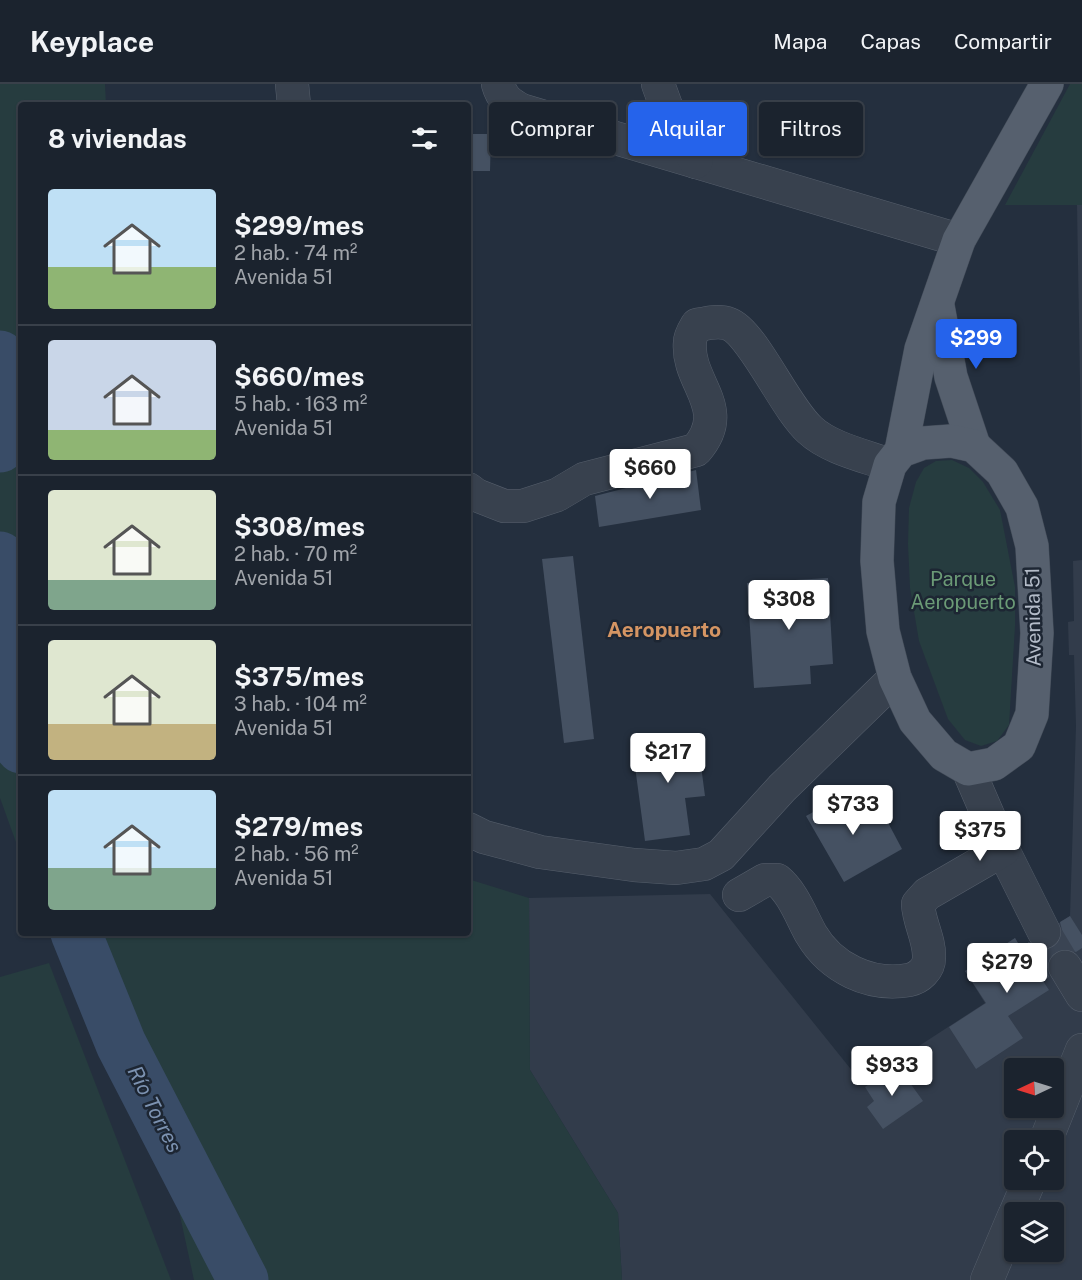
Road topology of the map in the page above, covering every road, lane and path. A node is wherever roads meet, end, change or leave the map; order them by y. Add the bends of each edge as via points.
1 (292, 84) edge
2 (498, 84) edge
3 (658, 84) edge
4 (1047, 84) edge
5 (294, 102) edge
6 (696, 162) junction
7 (959, 240) junction
8 (938, 303) junction
9 (974, 446) junction
10 (895, 458) junction
11 (471, 491) edge
12 (895, 678) junction
13 (968, 769) junction
14 (471, 831) edge
15 (1003, 850) junction
16 (739, 895) dead end
17 (1044, 932) tunnel mouth
18 (1082, 1050) edge
19 (1050, 1130) edge
20 (1004, 1240) edge
21 (987, 1280) edge

1 - 5 street
2 - 6 street via 508,103 521,110
3 - 6 street
4 - 7 main road, Avenida 51
6 - 7 street
7 - 8 main road, Avenida 51
8 - 9 main road, Avenida 51 via 951,377
8 - 10 main road, Avenida 51 via 921,349
9 - 10 main road via 951,441 923,443
9 - 13 main road, Avenida 51 via 1002,472 1022,507 1032,546 1037,633 1032,714 1019,746 994,765
10 - 11 street via 825,442 787,404 747,339 730,324 711,322 697,325 690,340 690,357 711,411 705,439 696,450 584,479 557,495 523,506 504,506
10 - 12 main road, Avenida 51 via 879,502 877,561 883,631
12 - 13 main road, Avenida 51 via 915,721 944,755
12 - 14 street via 782,788 721,855 704,864 676,868 644,866 540,852
13 - 15 street
15 - 16 street via 927,894 918,904 930,960 925,971 913,980 864,978 828,957 785,886 777,880 765,880
15 - 17 street
18 - 19 street
20 - 21 street

